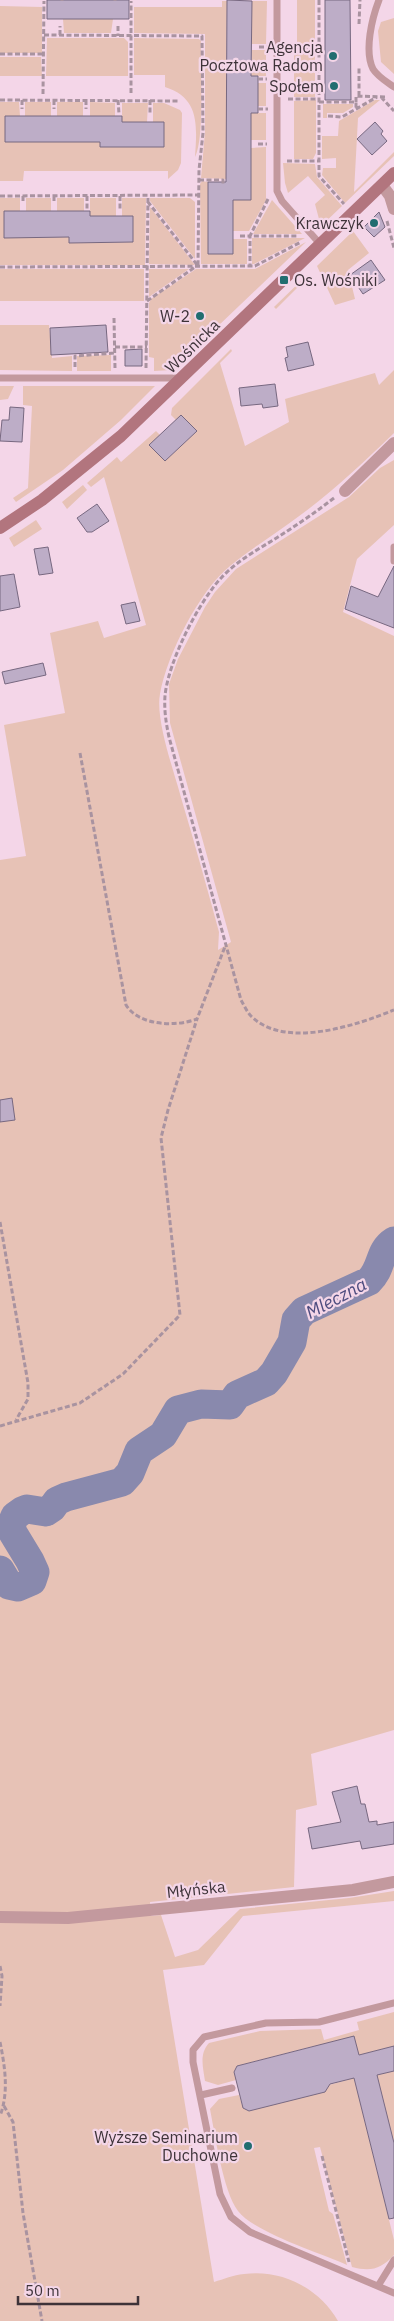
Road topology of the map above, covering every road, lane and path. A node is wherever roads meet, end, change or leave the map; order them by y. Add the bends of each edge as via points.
1 (277, 0) edge
2 (319, 0) edge
3 (379, 0) edge
4 (44, 1) edge
5 (132, 1) dead end
6 (60, 26) dead end
7 (118, 26) dead end
8 (44, 36) junction
9 (60, 36) junction
10 (118, 36) junction
11 (131, 36) junction
12 (259, 47) dead end
13 (269, 47) dead end
14 (277, 48) junction
15 (319, 48) junction
16 (0, 54) edge
17 (44, 54) junction
18 (258, 79) dead end
19 (269, 79) dead end
20 (394, 87) edge
21 (131, 93) dead end
22 (44, 94) dead end
23 (379, 97) junction
24 (394, 98) edge
25 (277, 99) junction
26 (0, 100) edge
27 (22, 100) junction
28 (54, 100) junction
29 (86, 100) junction
30 (118, 100) junction
31 (150, 100) junction
32 (320, 100) junction
33 (180, 101) dead end
34 (356, 102) junction
35 (22, 109) dead end
36 (54, 109) dead end
37 (86, 109) dead end
38 (258, 109) dead end
39 (269, 109) dead end
40 (356, 109) junction
41 (394, 111) edge
42 (119, 114) dead end
43 (150, 115) dead end
44 (328, 116) dead end
45 (258, 144) dead end
46 (268, 144) dead end
47 (277, 161) junction
48 (319, 161) junction
49 (394, 173) edge
50 (199, 180) junction
51 (224, 185) dead end
52 (382, 185) junction
53 (198, 195) junction
54 (0, 196) edge
55 (23, 196) junction
56 (54, 196) junction
57 (87, 196) junction
58 (120, 196) junction
59 (148, 196) junction
60 (148, 202) junction
61 (23, 203) dead end
62 (54, 203) dead end
63 (346, 206) dead end
64 (87, 209) dead end
65 (120, 209) dead end
66 (389, 211) edge
67 (240, 236) dead end
68 (308, 239) dead end
69 (321, 245) junction
70 (394, 248) edge
71 (147, 266) junction
72 (198, 266) junction
73 (250, 266) junction
74 (0, 267) edge
75 (147, 301) junction
76 (114, 318) dead end
77 (115, 347) junction
78 (146, 347) junction
79 (115, 353) junction
80 (0, 378) edge
81 (74, 378) junction
82 (116, 378) junction
83 (146, 378) junction
84 (182, 378) junction
85 (394, 443) edge
86 (345, 491) joint
87 (0, 528) edge
88 (394, 547) edge
89 (394, 561) edge
90 (80, 753) dead end
91 (226, 944) junction
92 (394, 1010) edge
93 (197, 1019) junction
94 (0, 1222) edge
95 (16, 1421) junction
96 (0, 1426) edge
97 (394, 1882) edge
98 (0, 1917) edge
99 (0, 1966) edge
100 (394, 2003) edge
101 (0, 2006) edge
102 (0, 2042) edge
103 (232, 2088) dead end
104 (201, 2095) junction
105 (4, 2106) junction
106 (0, 2116) edge
107 (322, 2156) dead end
108 (394, 2260) edge
109 (350, 2268) dead end
110 (378, 2286) junction
111 (394, 2293) edge
112 (42, 2321) edge

1 - 14 lane
2 - 15 path
3 - 20 lane via 370,24 372,64 376,73
4 - 8 path
5 - 11 path
6 - 9 path
7 - 10 path
8 - 9 path
8 - 17 path
9 - 10 path
10 - 11 path
11 - 21 path
11 - 50 path via 202,36 203,132
12 - 13 path
14 - 15 path
14 - 25 lane
15 - 32 path
16 - 17 path
17 - 22 path
18 - 19 path
23 - 24 path
23 - 34 path via 356,96
23 - 40 path
23 - 41 path
25 - 32 path
25 - 47 lane
26 - 27 path
27 - 28 path
27 - 35 path
28 - 29 path
28 - 36 path
29 - 30 path
29 - 37 path
30 - 31 path
30 - 42 path
31 - 33 path
31 - 43 path
32 - 34 path
32 - 48 path
34 - 40 path
38 - 39 path
40 - 44 path via 342,117
45 - 46 path
47 - 48 path
47 - 69 lane via 279,196
48 - 63 path via 319,176
49 - 52 street, Wośnicka
50 - 51 path via 223,180
50 - 53 path
52 - 66 street via 390,196
52 - 69 street, Wośnicka
53 - 59 path
53 - 72 path
54 - 55 path
55 - 56 path
55 - 61 path
56 - 57 path
56 - 62 path
57 - 58 path
57 - 64 path
58 - 59 path
58 - 65 path
59 - 60 path
60 - 71 path
60 - 72 path
66 - 70 path
67 - 73 path via 250,236
68 - 73 path
69 - 84 street, Wośnicka
71 - 72 path
71 - 74 path
71 - 75 path
72 - 73 path
72 - 75 path
75 - 78 path
76 - 77 path
77 - 78 path
77 - 79 path
78 - 83 path
79 - 81 path via 75,356
79 - 82 path
80 - 81 lane
81 - 82 lane
82 - 83 lane
83 - 84 lane
84 - 87 street, Wośnicka via 85,467
85 - 86 street
86 - 91 path via 243,559 223,576 202,604 170,670 165,694 169,737
88 - 89 lane
90 - 93 path via 126,1005 140,1018 169,1023
91 - 92 path via 241,1000 250,1015 262,1025 297,1033 324,1030 350,1026
91 - 93 path
93 - 95 path via 161,1138 180,1315 123,1374 80,1403
94 - 95 path via 28,1383 28,1399
95 - 96 path
97 - 98 street, Młyńska via 353,1890 68,1918
99 - 101 path
100 - 104 lane via 319,2022 266,2023 204,2037 193,2050
102 - 105 path via 6,2070
103 - 104 lane
104 - 110 lane via 220,2194 232,2217 250,2232
105 - 106 path
105 - 112 path via 13,2122 23,2213
107 - 109 path
108 - 110 lane
110 - 111 lane

